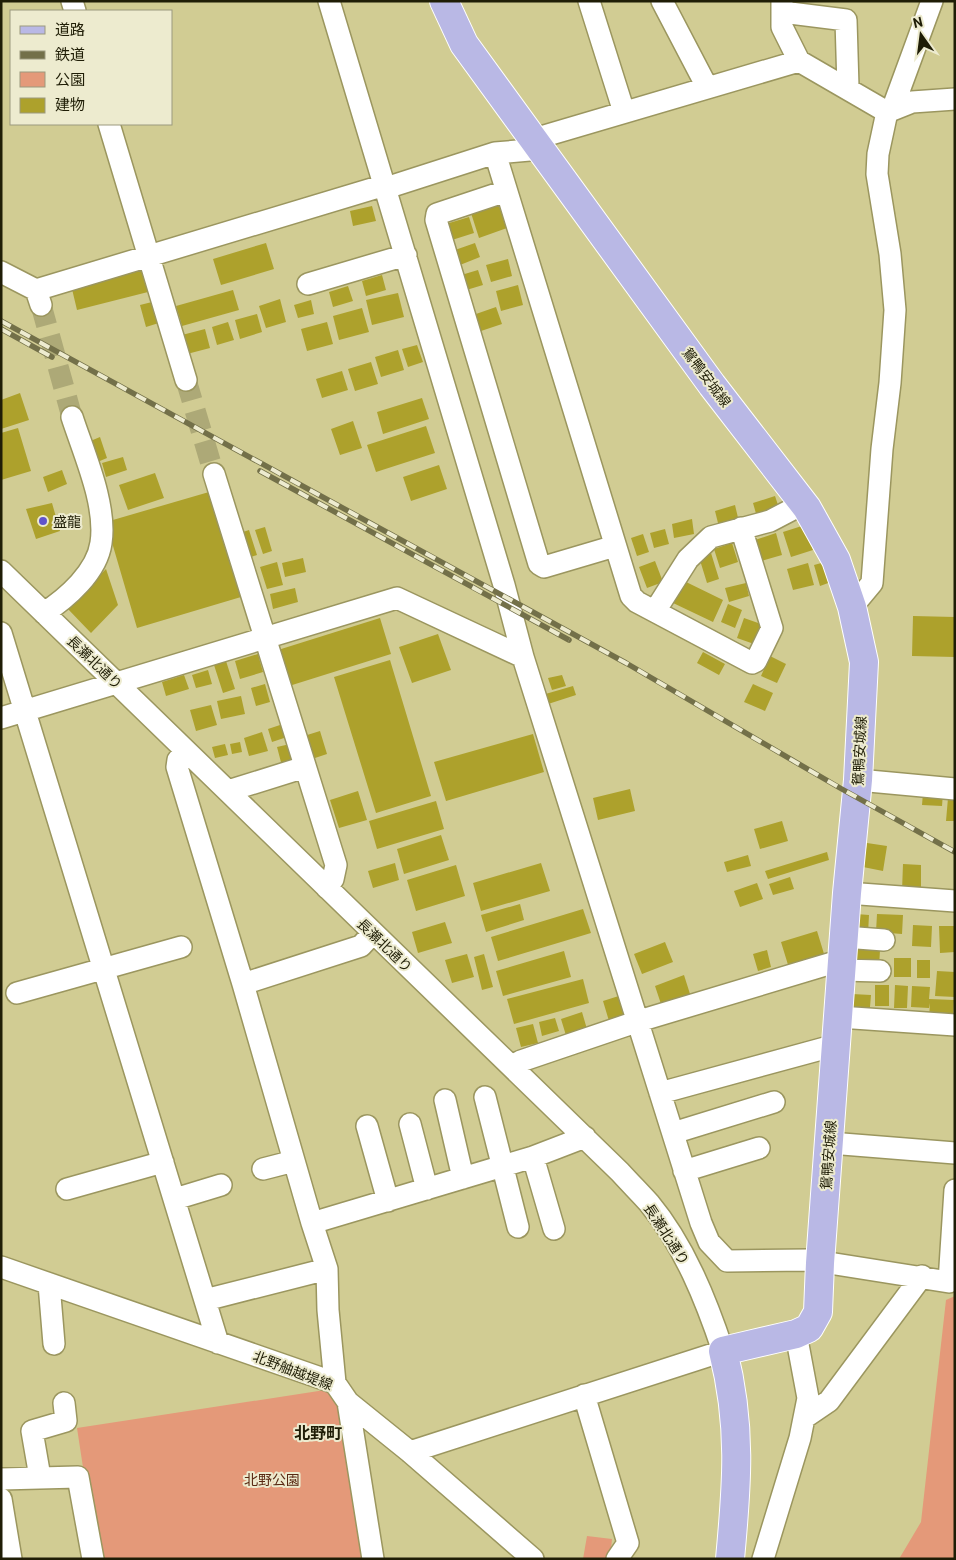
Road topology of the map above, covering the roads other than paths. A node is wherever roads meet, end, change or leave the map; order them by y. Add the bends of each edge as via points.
1 (329, 1) edge
2 (444, 1) edge
3 (589, 1) edge
4 (662, 1) edge
5 (932, 1) edge
6 (782, 7) edge
7 (799, 61) junction
8 (707, 87) junction
9 (848, 87) junction
10 (955, 99) edge
11 (890, 111) junction
12 (624, 112) junction
13 (108, 125) edge
14 (537, 144) junction
15 (495, 153) junction
16 (385, 186) junction
17 (506, 191) junction
18 (406, 255) junction
19 (148, 257) junction
20 (1, 272) edge
21 (308, 284) dead end
22 (186, 380) tunnel mouth
23 (72, 417) tunnel mouth
24 (214, 474) tunnel mouth
25 (802, 501) junction
26 (741, 528) junction
27 (615, 546) junction
28 (1, 571) edge
29 (852, 607) junction
30 (655, 611) junction
31 (44, 613) junction
32 (1, 633) edge
33 (265, 636) junction
34 (523, 657) junction
35 (119, 684) junction
36 (25, 711) junction
37 (1, 718) edge
38 (186, 751) junction
39 (305, 767) junction
40 (858, 780) junction
41 (955, 789) edge
42 (228, 791) junction
43 (327, 888) junction
44 (847, 893) junction
45 (955, 901) edge
46 (373, 933) junction
47 (884, 940) dead end
48 (181, 947) dead end
49 (842, 956) junction
50 (104, 970) junction
51 (880, 971) dead end
52 (243, 984) junction
53 (17, 993) dead end
54 (839, 1017) junction
55 (639, 1021) junction
56 (955, 1025) edge
57 (836, 1045) junction
58 (512, 1066) junction
59 (660, 1093) junction
60 (485, 1097) dead end
61 (445, 1100) dead end
62 (774, 1102) dead end
63 (410, 1124) dead end
64 (367, 1126) dead end
65 (673, 1133) junction
66 (585, 1137) junction
67 (830, 1143) junction
68 (759, 1148) dead end
69 (955, 1153) edge
70 (533, 1157) junction
71 (294, 1161) junction
72 (163, 1162) junction
73 (502, 1166) junction
74 (263, 1169) dead end
75 (684, 1171) junction
76 (462, 1178) junction
77 (221, 1185) dead end
78 (66, 1189) dead end
79 (427, 1189) junction
80 (955, 1190) edge
81 (175, 1199) junction
82 (388, 1201) junction
83 (312, 1223) junction
84 (518, 1227) dead end
85 (554, 1229) dead end
86 (820, 1263) junction
87 (1, 1267) edge
88 (327, 1269) junction
89 (922, 1276) junction
90 (48, 1284) junction
91 (205, 1300) junction
92 (796, 1334) junction
93 (218, 1343) junction
94 (54, 1344) dead end
95 (723, 1351) junction
96 (335, 1383) junction
97 (584, 1395) junction
98 (348, 1402) junction
99 (64, 1403) dead end
100 (804, 1418) junction
101 (410, 1452) junction
102 (40, 1478) junction
103 (1, 1480) edge
104 (1, 1499) edge
105 (529, 1557) edge
106 (11, 1559) edge
107 (93, 1559) edge
108 (373, 1559) edge
109 (617, 1559) edge
110 (730, 1559) edge
111 (764, 1559) edge

1 - 16 street
2 - 14 main road, 鴛鴨安城線 via 464,44
3 - 12 street
4 - 8 street
5 - 11 street
6 - 7 street via 782,27
6 - 9 street via 846,20
7 - 8 street
7 - 9 street
8 - 12 street
9 - 11 street
10 - 11 street via 912,102
11 - 29 street via 878,154 877,174 895,310 890,383 872,583
12 - 14 street
13 - 19 street
14 - 15 street
14 - 25 main road, 鴛鴨安城線 via 712,385
15 - 16 street
15 - 17 street
16 - 18 street
16 - 19 street
17 - 27 street
17 - 27 street via 437,214 436,220 539,564 544,567
18 - 21 street
18 - 34 street
19 - 20 street via 39,298
19 - 22 street
23 - 31 street via 100,507 102,543 92,566 69,594
24 - 33 street
25 - 26 street via 770,521
25 - 29 main road, 鴛鴨安城線 via 836,560
26 - 30 street via 705,542 688,559
26 - 30 street via 772,628 756,661 745,661
27 - 30 street via 631,596
28 - 31 street, 長瀬北通り
29 - 40 main road, 鴛鴨安城線 via 864,662
31 - 35 street, 長瀬北通り
32 - 36 street
33 - 34 street via 398,598
33 - 35 street
33 - 39 street
34 - 55 street
35 - 36 street
35 - 38 street, 長瀬北通り
36 - 37 street
36 - 50 street
38 - 42 street, 長瀬北通り
38 - 52 street via 178,760 177,767
39 - 42 street
39 - 43 street via 336,865
40 - 41 street
40 - 44 main road, 鴛鴨安城線
42 - 43 street, 長瀬北通り
43 - 46 street, 長瀬北通り
44 - 45 street
44 - 49 main road, 鴛鴨安城線
46 - 52 street via 360,946
46 - 58 street, 長瀬北通り
47 - 49 street
48 - 50 street
49 - 51 street
49 - 54 main road, 鴛鴨安城線
49 - 55 street
50 - 53 street
50 - 72 street
52 - 71 street
54 - 56 street
54 - 57 main road, 鴛鴨安城線
55 - 58 street
55 - 59 street
57 - 59 street
57 - 67 main road, 鴛鴨安城線
58 - 66 street, 長瀬北通り
59 - 65 street
60 - 73 street
61 - 76 street
62 - 65 street
63 - 79 street
64 - 82 street
65 - 75 street
66 - 70 street
66 - 95 street, 長瀬北通り via 650,1204 670,1234 690,1270
67 - 69 street
67 - 86 main road, 鴛鴨安城線
68 - 75 street
70 - 73 street
70 - 85 street
71 - 74 street
71 - 83 street
72 - 78 street
72 - 81 street
73 - 76 street
73 - 84 street
75 - 86 street via 709,1242 727,1261 810,1260
76 - 79 street
77 - 81 street
79 - 82 street
80 - 89 street via 949,1282
81 - 91 street
82 - 83 street
83 - 88 street
86 - 89 street
86 - 92 main road, 鴛鴨安城線 via 817,1315 809,1328
87 - 90 street, 北野舳越堤線
88 - 91 street
88 - 96 street
89 - 100 street via 829,1401
90 - 93 street, 北野舳越堤線
90 - 94 street
91 - 93 street
92 - 95 main road, 鴛鴨安城線
92 - 100 street via 808,1398
93 - 96 street, 北野舳越堤線
95 - 97 street
95 - 110 main road via 734,1404 738,1465
96 - 98 street, 北野舳越堤線
97 - 101 street
97 - 109 street via 628,1543
98 - 101 street, 北野舳越堤線
98 - 108 street
99 - 102 street via 66,1421 32,1431
100 - 111 street
101 - 105 street, 北野舳越堤線
102 - 103 street
102 - 107 street via 78,1477
104 - 106 street

